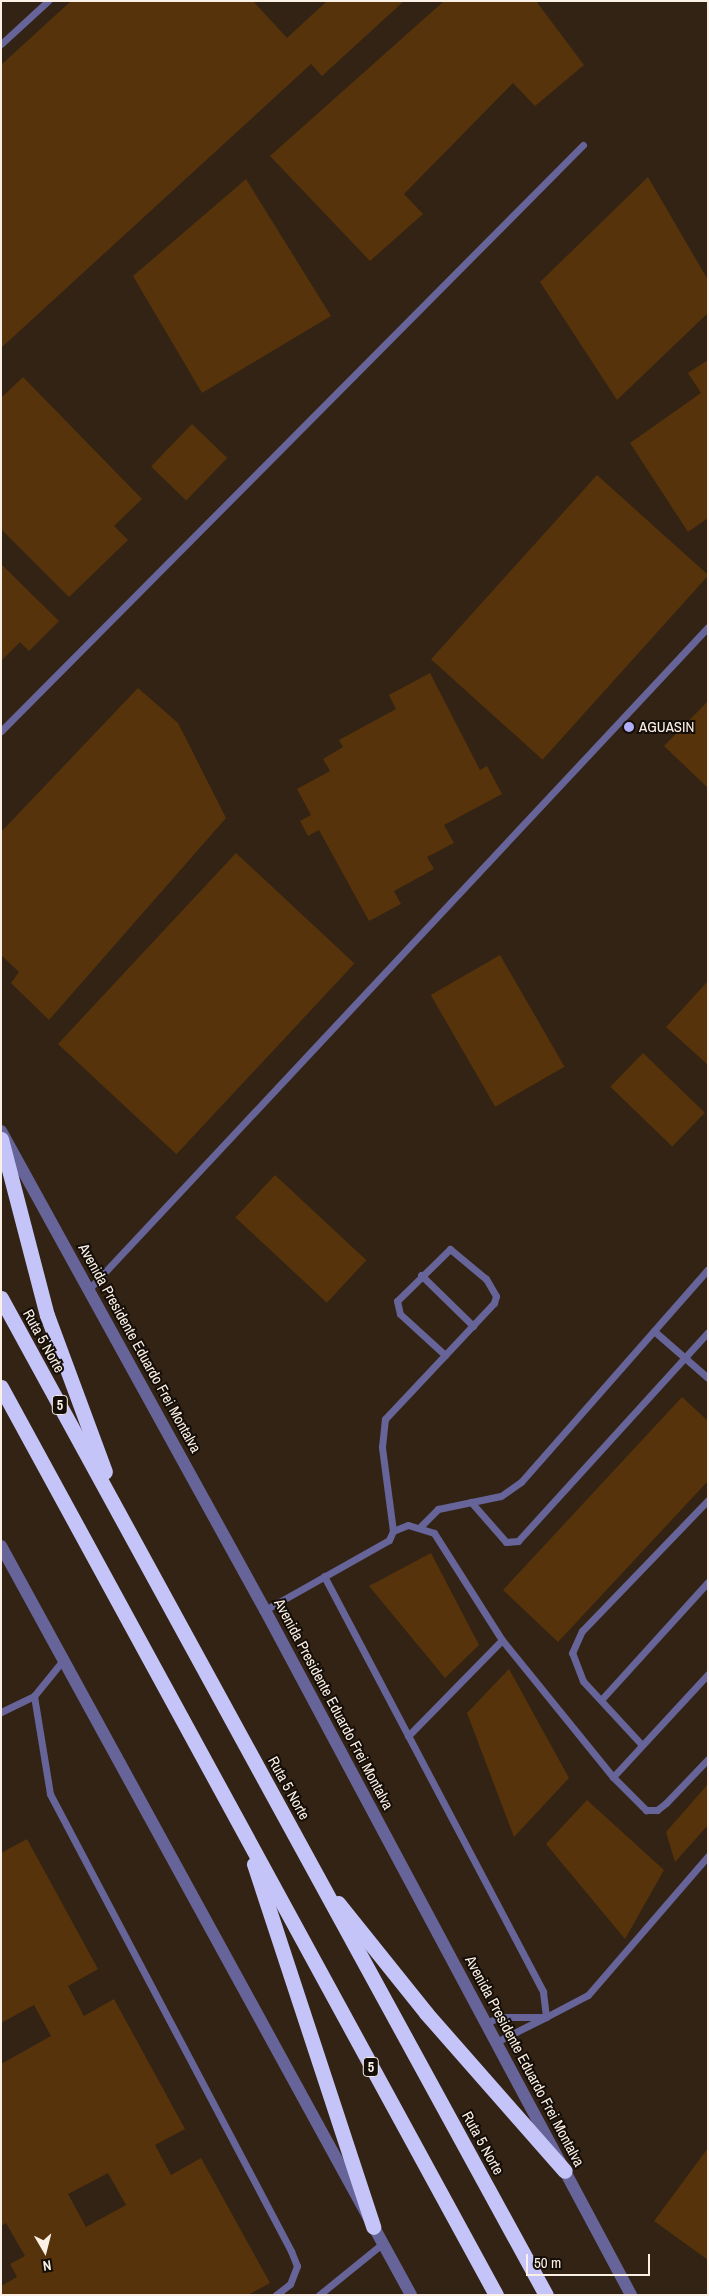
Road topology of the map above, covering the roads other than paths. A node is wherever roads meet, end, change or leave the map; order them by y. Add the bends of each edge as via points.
1 (48, 1) edge
2 (1, 44) edge
3 (583, 145) dead end
4 (708, 627) edge
5 (1, 731) edge
6 (1, 1131) edge
7 (1, 1139) edge
8 (708, 1269) edge
9 (421, 1275) junction
10 (89, 1289) junction
11 (1, 1298) edge
12 (473, 1326) junction
13 (654, 1330) junction
14 (708, 1332) edge
15 (445, 1355) junction
16 (685, 1357) junction
17 (708, 1378) edge
18 (1, 1388) edge
19 (1, 1405) edge
20 (29, 1438) junction
21 (708, 1500) edge
22 (471, 1502) junction
23 (118, 1512) junction
24 (422, 1526) junction
25 (393, 1531) junction
26 (1, 1546) edge
27 (324, 1576) junction
28 (708, 1582) edge
29 (265, 1610) junction
30 (502, 1640) junction
31 (64, 1659) junction
32 (708, 1674) edge
33 (34, 1696) junction
34 (600, 1700) junction
35 (1, 1712) edge
36 (408, 1736) junction
37 (642, 1745) junction
38 (708, 1759) edge
39 (612, 1777) junction
40 (247, 1839) junction
41 (708, 1856) edge
42 (321, 1884) junction
43 (546, 2016) junction
44 (486, 2023) junction
45 (496, 2042) junction
46 (565, 2171) junction
47 (373, 2227) junction
48 (382, 2244) junction
49 (276, 2295) edge
50 (319, 2295) edge
51 (411, 2295) edge
52 (496, 2295) edge
53 (546, 2295) edge
54 (631, 2295) edge

1 - 2 lane
3 - 5 lane
4 - 10 lane
6 - 10 street, Avenida Presidente Eduardo Frei Montalva
7 - 23 highway via 47,1315
8 - 13 lane
9 - 12 lane
9 - 12 lane via 450,1248 486,1280 496,1296
9 - 15 lane via 396,1301 397,1308
10 - 29 street, Avenida Presidente Eduardo Frei Montalva
11 - 23 highway, Ruta 5 Norte / 5
12 - 15 lane
13 - 16 lane
13 - 22 lane via 521,1482 501,1496
14 - 16 lane
15 - 25 lane via 384,1419 382,1447
16 - 17 lane
16 - 22 lane via 518,1540 506,1542
18 - 20 highway, 5
19 - 20 highway
20 - 40 highway, 5
21 - 34 lane via 582,1631 572,1653 583,1681
22 - 24 lane via 438,1509
23 - 42 highway, Ruta 5 Norte / 5
24 - 25 lane
24 - 30 lane via 445,1546
25 - 27 lane via 388,1540
26 - 31 street
27 - 29 lane
27 - 36 lane
28 - 34 lane
29 - 44 street, Avenida Presidente Eduardo Frei Montalva
30 - 36 lane
30 - 39 lane
31 - 33 lane
31 - 47 street
32 - 37 lane
33 - 35 lane
33 - 49 lane via 50,1794 292,2251 297,2266 290,2284
34 - 37 lane
36 - 43 lane via 542,1992
37 - 39 lane
38 - 39 lane via 656,1810 646,1810
40 - 47 highway
40 - 52 highway, 5
41 - 43 lane via 605,1980 588,1994
42 - 46 highway via 426,2013
42 - 53 highway, Ruta 5 Norte / 5
43 - 44 lane via 500,2017
43 - 45 lane
44 - 45 street, Avenida Presidente Eduardo Frei Montalva
45 - 46 street, Avenida Presidente Eduardo Frei Montalva
46 - 54 street, Avenida Presidente Eduardo Frei Montalva
47 - 48 street
48 - 50 lane
48 - 51 street

